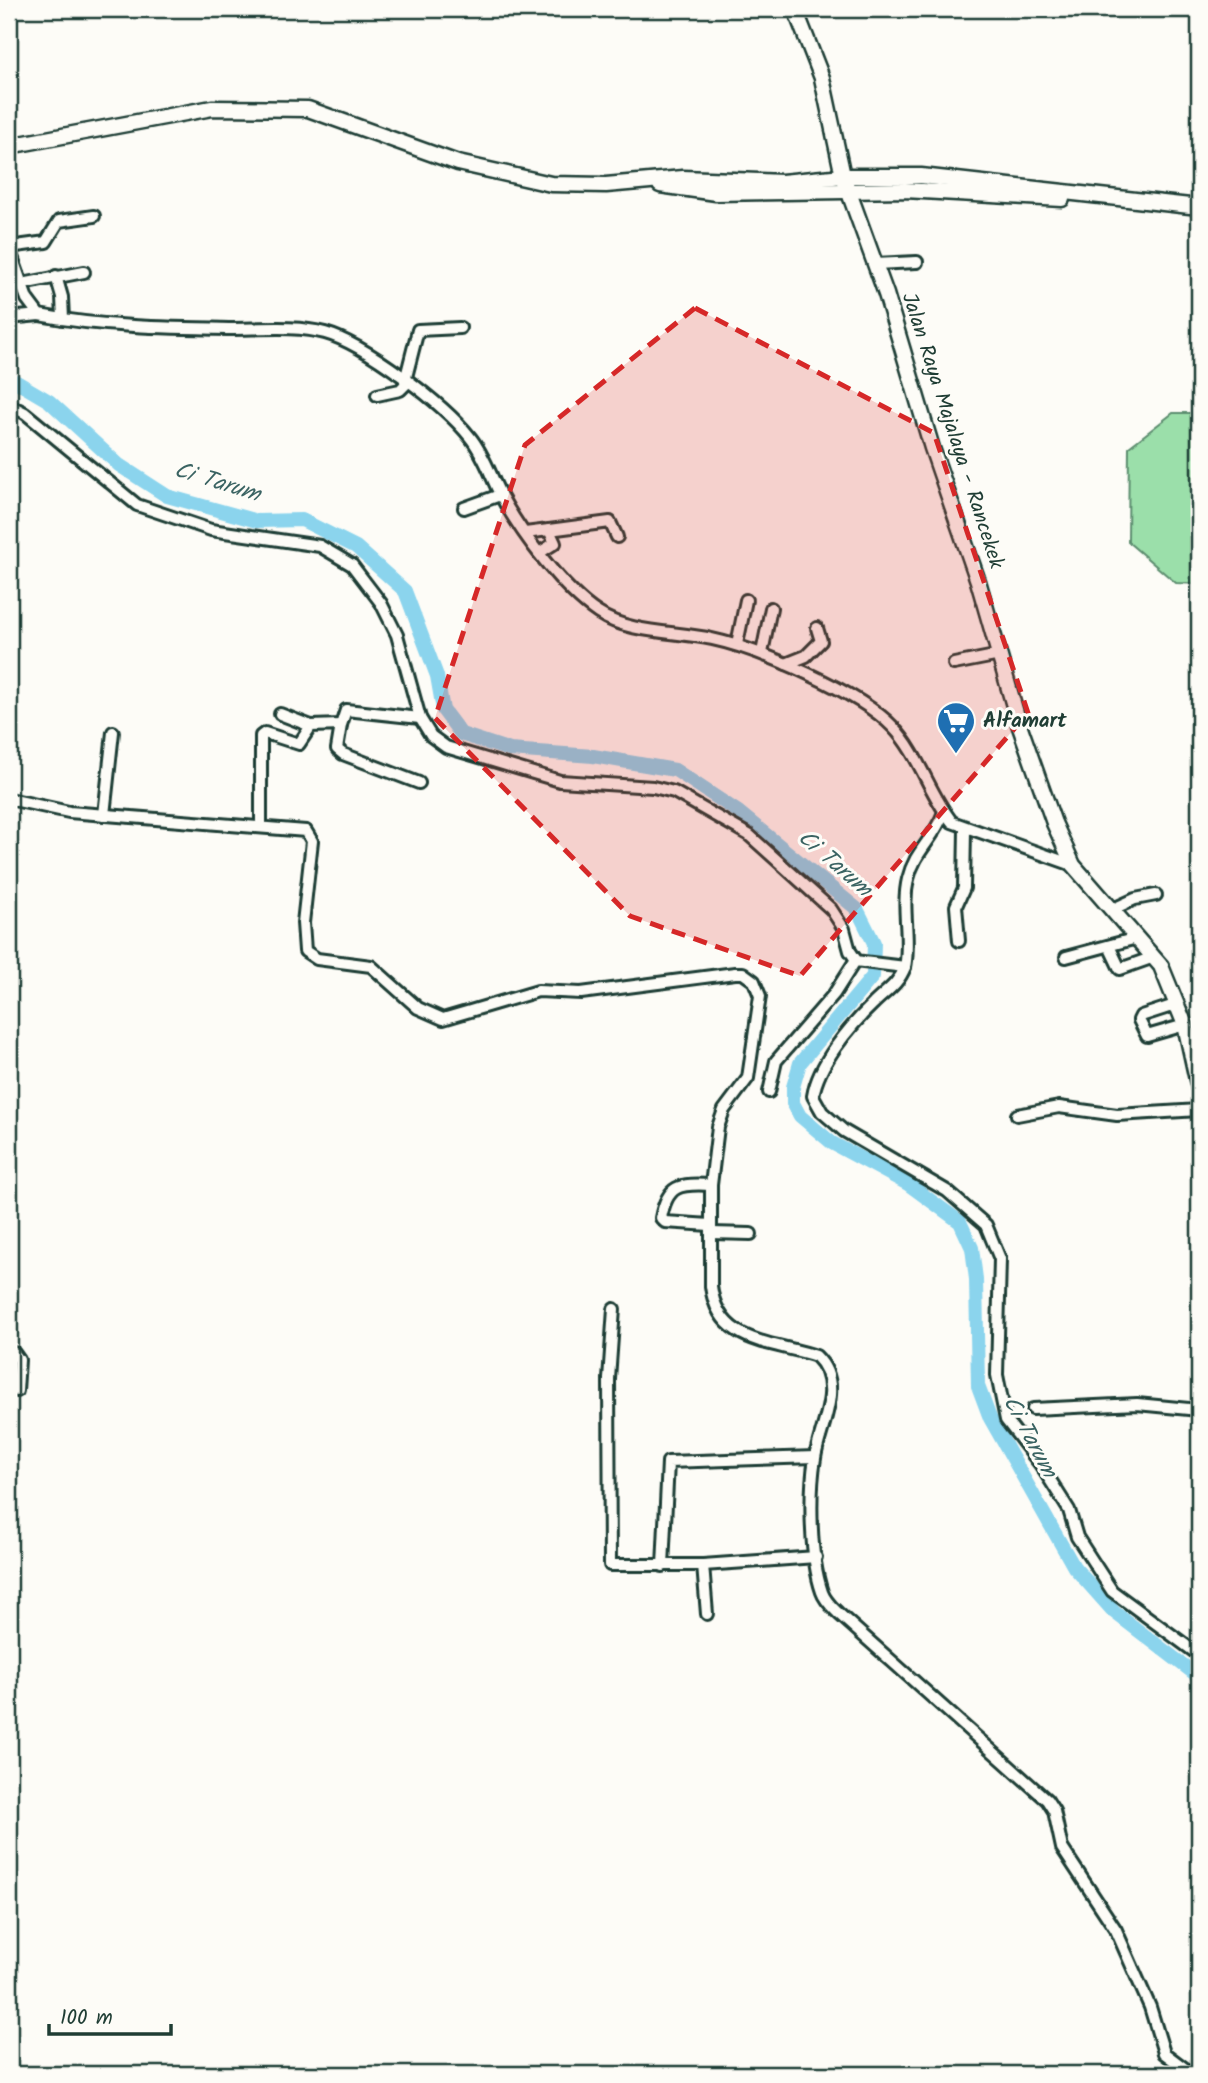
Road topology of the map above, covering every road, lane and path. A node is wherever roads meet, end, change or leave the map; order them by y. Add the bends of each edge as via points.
1 (795, 9) edge
2 (9, 146) edge
3 (843, 176) junction
4 (652, 183) junction
5 (848, 191) junction
6 (1199, 207) edge
7 (1199, 215) edge
8 (94, 216) dead end
9 (9, 248) edge
10 (917, 262) dead end
11 (875, 264) junction
12 (12, 269) edge
13 (84, 272) dead end
14 (56, 276) junction
15 (22, 284) junction
16 (39, 315) junction
17 (9, 318) edge
18 (63, 319) junction
19 (460, 328) dead end
20 (406, 382) junction
21 (377, 395) dead end
22 (9, 405) edge
23 (500, 495) junction
24 (464, 508) dead end
25 (550, 530) junction
26 (525, 533) junction
27 (617, 537) dead end
28 (539, 553) junction
29 (746, 600) dead end
30 (771, 608) dead end
31 (817, 628) dead end
32 (737, 644) junction
33 (762, 653) junction
34 (1000, 655) junction
35 (786, 664) junction
36 (954, 664) dead end
37 (280, 714) dead end
38 (420, 718) junction
39 (341, 725) junction
40 (311, 726) junction
41 (113, 732) dead end
42 (419, 783) dead end
43 (9, 799) edge
44 (944, 812) junction
45 (104, 815) junction
46 (261, 826) junction
47 (965, 829) junction
48 (1073, 865) junction
49 (1156, 895) dead end
50 (1113, 909) junction
51 (1136, 938) junction
52 (959, 941) dead end
53 (1109, 946) junction
54 (1066, 957) dead end
55 (1154, 957) junction
56 (858, 960) junction
57 (903, 967) junction
58 (1178, 1004) junction
59 (1185, 1025) junction
60 (1199, 1089) edge
61 (769, 1092) dead end
62 (1199, 1110) edge
63 (1017, 1115) dead end
64 (711, 1185) junction
65 (710, 1229) junction
66 (751, 1234) dead end
67 (614, 1309) dead end
68 (9, 1352) edge
69 (17, 1391) dead end
70 (1033, 1409) dead end
71 (1199, 1410) edge
72 (815, 1457) junction
73 (816, 1557) junction
74 (663, 1566) junction
75 (703, 1566) junction
76 (707, 1614) dead end
77 (1199, 1655) edge
78 (1192, 2074) edge

1 - 3 main road, Jalan Raya Majalaya - Rancekek via 822,78
2 - 4 main road via 212,108 308,109 496,174 551,184
3 - 4 main road via 782,182 683,178
3 - 5 main road, Jalan Raya Majalaya - Rancekek
3 - 6 main road via 976,180
4 - 5 main road via 716,193
5 - 7 main road via 957,192
5 - 11 main road, Jalan Raya Majalaya - Rancekek
8 - 9 street via 59,221 43,244
9 - 12 street
10 - 11 street
11 - 34 main road, Jalan Raya Majalaya - Rancekek
12 - 15 street
13 - 14 street
14 - 15 street
14 - 18 street
15 - 16 street
16 - 17 street
16 - 18 street
18 - 20 street via 323,332 364,351
19 - 20 street via 418,330
20 - 21 street via 400,390
20 - 23 street via 464,429
22 - 38 street via 25,412 137,505 211,530 320,546 352,565 381,603 397,635
23 - 24 street
23 - 26 street
25 - 26 street
25 - 27 street via 610,522
25 - 28 street via 555,543
26 - 28 street
28 - 32 street via 592,608 612,620
29 - 32 street
30 - 33 street
31 - 35 street via 821,641
32 - 33 street
33 - 35 street
34 - 36 street
34 - 48 main road, Jalan Raya Majalaya - Rancekek via 1020,727
35 - 44 street via 868,707 893,726
37 - 40 street
38 - 39 street via 346,710
38 - 56 street via 431,736 446,747 476,758 560,781 674,792 749,835 831,909
39 - 40 street
39 - 42 street via 337,749 343,754
40 - 46 street via 299,744 267,733 261,736
41 - 45 street
43 - 45 street
44 - 47 street
44 - 57 street via 935,836 917,853 909,878
45 - 46 street
46 - 64 street via 306,831 312,839 303,923 305,951 317,958 371,966 436,1018 538,991 581,993 735,973 750,977 760,996 750,1064 744,1086 724,1110 718,1127
47 - 48 street
47 - 52 street via 964,888 956,906
48 - 50 main road, Jalan Raya Majalaya - Rancekek
49 - 50 street
50 - 51 main road, Jalan Raya Majalaya - Rancekek
51 - 53 street
51 - 55 main road, Jalan Raya Majalaya - Rancekek
53 - 54 street
53 - 55 street via 1121,969
55 - 58 main road, Jalan Raya Majalaya - Rancekek
56 - 57 street
56 - 61 street via 776,1061
57 - 77 street via 899,982 871,1005 823,1064 813,1096 822,1112 844,1131 947,1191 986,1225 1000,1259 997,1375 1006,1420 1069,1510 1077,1538 1112,1591
58 - 59 main road, Jalan Raya Majalaya - Rancekek
58 - 59 street via 1139,1020 1147,1036
59 - 60 main road, Jalan Raya Majalaya - Rancekek
62 - 63 street via 1117,1115 1059,1107
64 - 65 street
64 - 65 street via 676,1188 664,1200 661,1218
65 - 66 street
65 - 72 street via 712,1296 722,1316 758,1342 811,1354 821,1361 831,1399
67 - 74 street via 609,1563
68 - 69 street via 19,1360
70 - 71 street via 1136,1404
72 - 73 street via 811,1499
72 - 74 street via 668,1462
73 - 75 street
73 - 78 street via 828,1604 1052,1807 1062,1848 1116,1930 1150,2007 1164,2053
74 - 75 street
75 - 76 street

